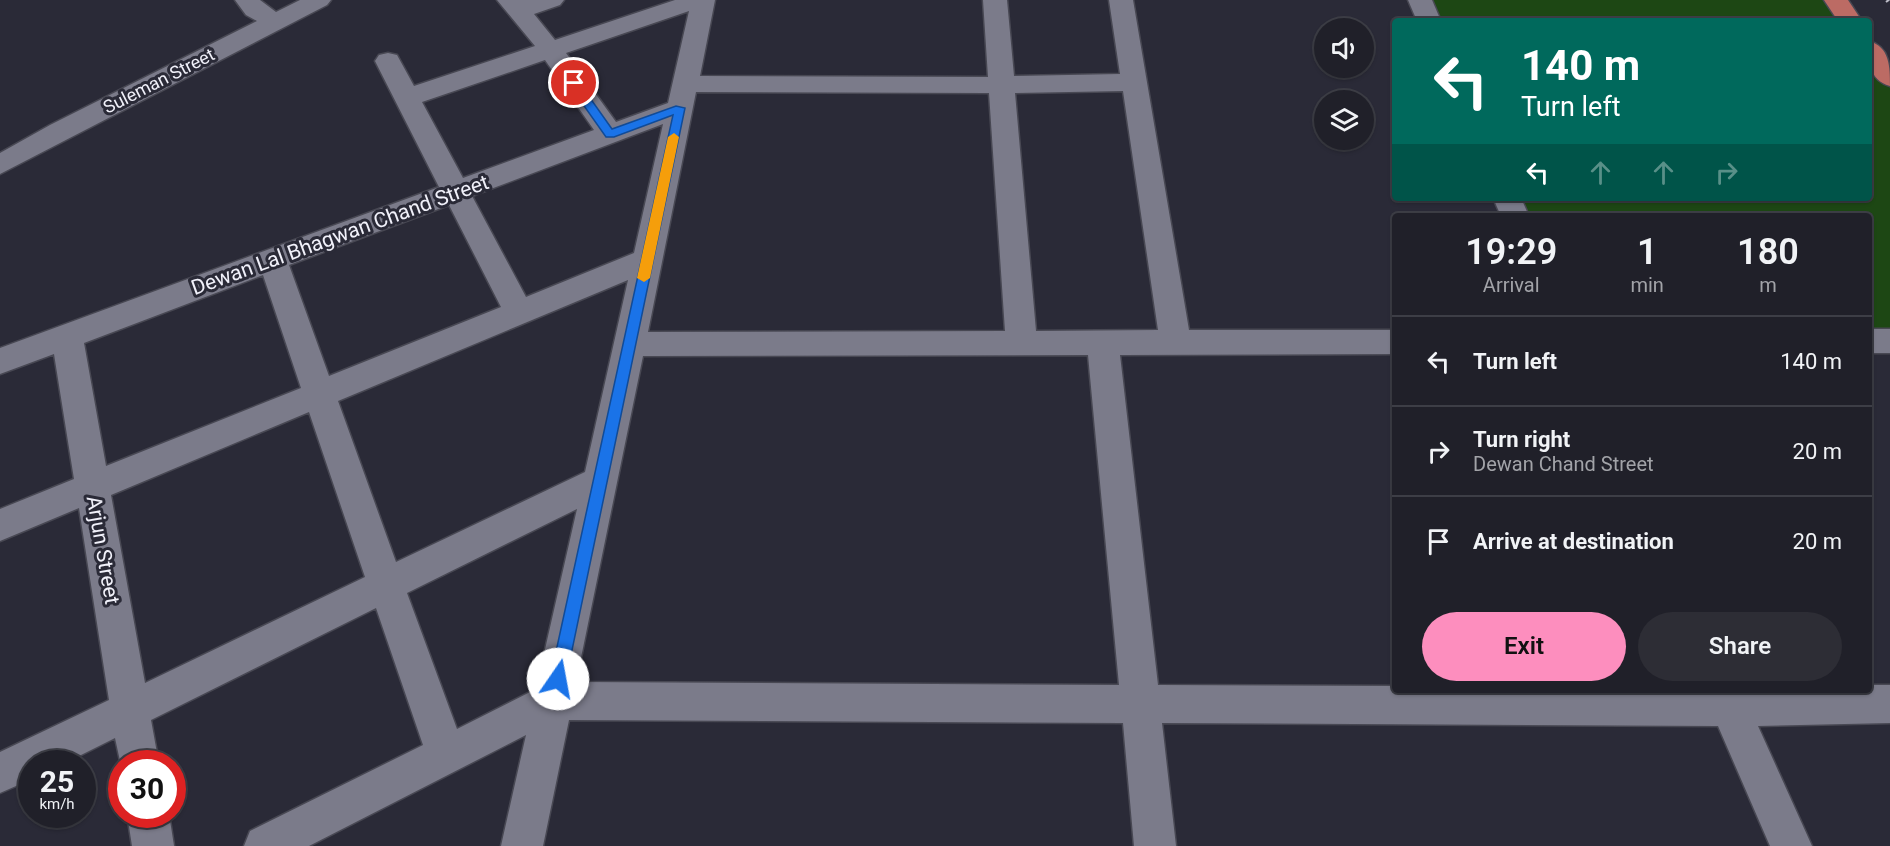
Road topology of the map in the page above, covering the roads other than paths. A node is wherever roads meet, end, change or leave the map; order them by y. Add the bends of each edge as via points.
1 (247, 0) edge
2 (319, 0) edge
3 (552, 0) edge
4 (701, 0) edge
5 (994, 0) edge
6 (1121, 0) edge
7 (1420, 0) edge
8 (1836, 0) edge
9 (513, 5) edge
10 (1428, 18) edge
11 (1848, 18) edge
12 (276, 22) junction
13 (550, 49) junction
14 (1872, 53) edge
15 (388, 61) dead end
16 (1890, 78) edge
17 (1135, 82) junction
18 (1001, 85) junction
19 (682, 96) junction
20 (408, 97) junction
21 (610, 134) junction
22 (0, 165) edge
23 (456, 191) junction
24 (272, 259) junction
25 (647, 260) junction
26 (519, 313) junction
27 (67, 336) junction
28 (1872, 341) edge
29 (1890, 341) edge
30 (1392, 342) edge
31 (1103, 343) junction
32 (1176, 343) junction
33 (630, 344) junction
34 (1022, 344) junction
35 (0, 361) edge
36 (319, 394) junction
37 (600, 481) junction
38 (92, 487) junction
39 (0, 525) edge
40 (386, 585) junction
41 (1726, 699) edge
42 (553, 701) junction
43 (1142, 704) junction
44 (1890, 705) edge
45 (130, 710) junction
46 (137, 750) edge
47 (446, 755) junction
48 (0, 772) edge
49 (150, 828) edge
50 (153, 846) edge
51 (265, 846) edge
52 (522, 846) edge
53 (1155, 846) edge
54 (1791, 846) edge

1 - 12 street via 255,10
2 - 12 street, Suleman Street
3 - 9 street
4 - 13 street
4 - 19 street
5 - 18 street
6 - 17 street
7 - 10 street
8 - 11 main road
9 - 13 street
12 - 22 street, Suleman Street
13 - 20 street
13 - 21 street
14 - 16 main road
15 - 20 street
17 - 18 street
17 - 32 street
18 - 19 street
18 - 34 street
19 - 21 street, Dewan Lal Bhagwan Chand Street
19 - 25 street
20 - 23 street
21 - 23 street, Dewan Lal Bhagwan Chand Street
23 - 24 street, Dewan Lal Bhagwan Chand Street
23 - 26 street
24 - 27 street, Dewan Lal Bhagwan Chand Street
24 - 36 street
25 - 26 street
25 - 33 street
26 - 36 street
27 - 35 street, Dewan Lal Bhagwan Chand Street
27 - 38 street, Arjun Street
28 - 29 street
30 - 32 street
31 - 32 street
31 - 34 street
31 - 43 street
33 - 34 street
33 - 37 street
36 - 38 street
36 - 40 street
37 - 40 street
37 - 42 street
38 - 39 street
38 - 45 street, Arjun Street
40 - 45 street
40 - 47 street
41 - 43 street
41 - 44 street
41 - 54 street
42 - 43 street
42 - 47 street
42 - 52 street
43 - 53 street
45 - 46 street, Arjun Street
45 - 48 street
47 - 51 street
49 - 50 street

